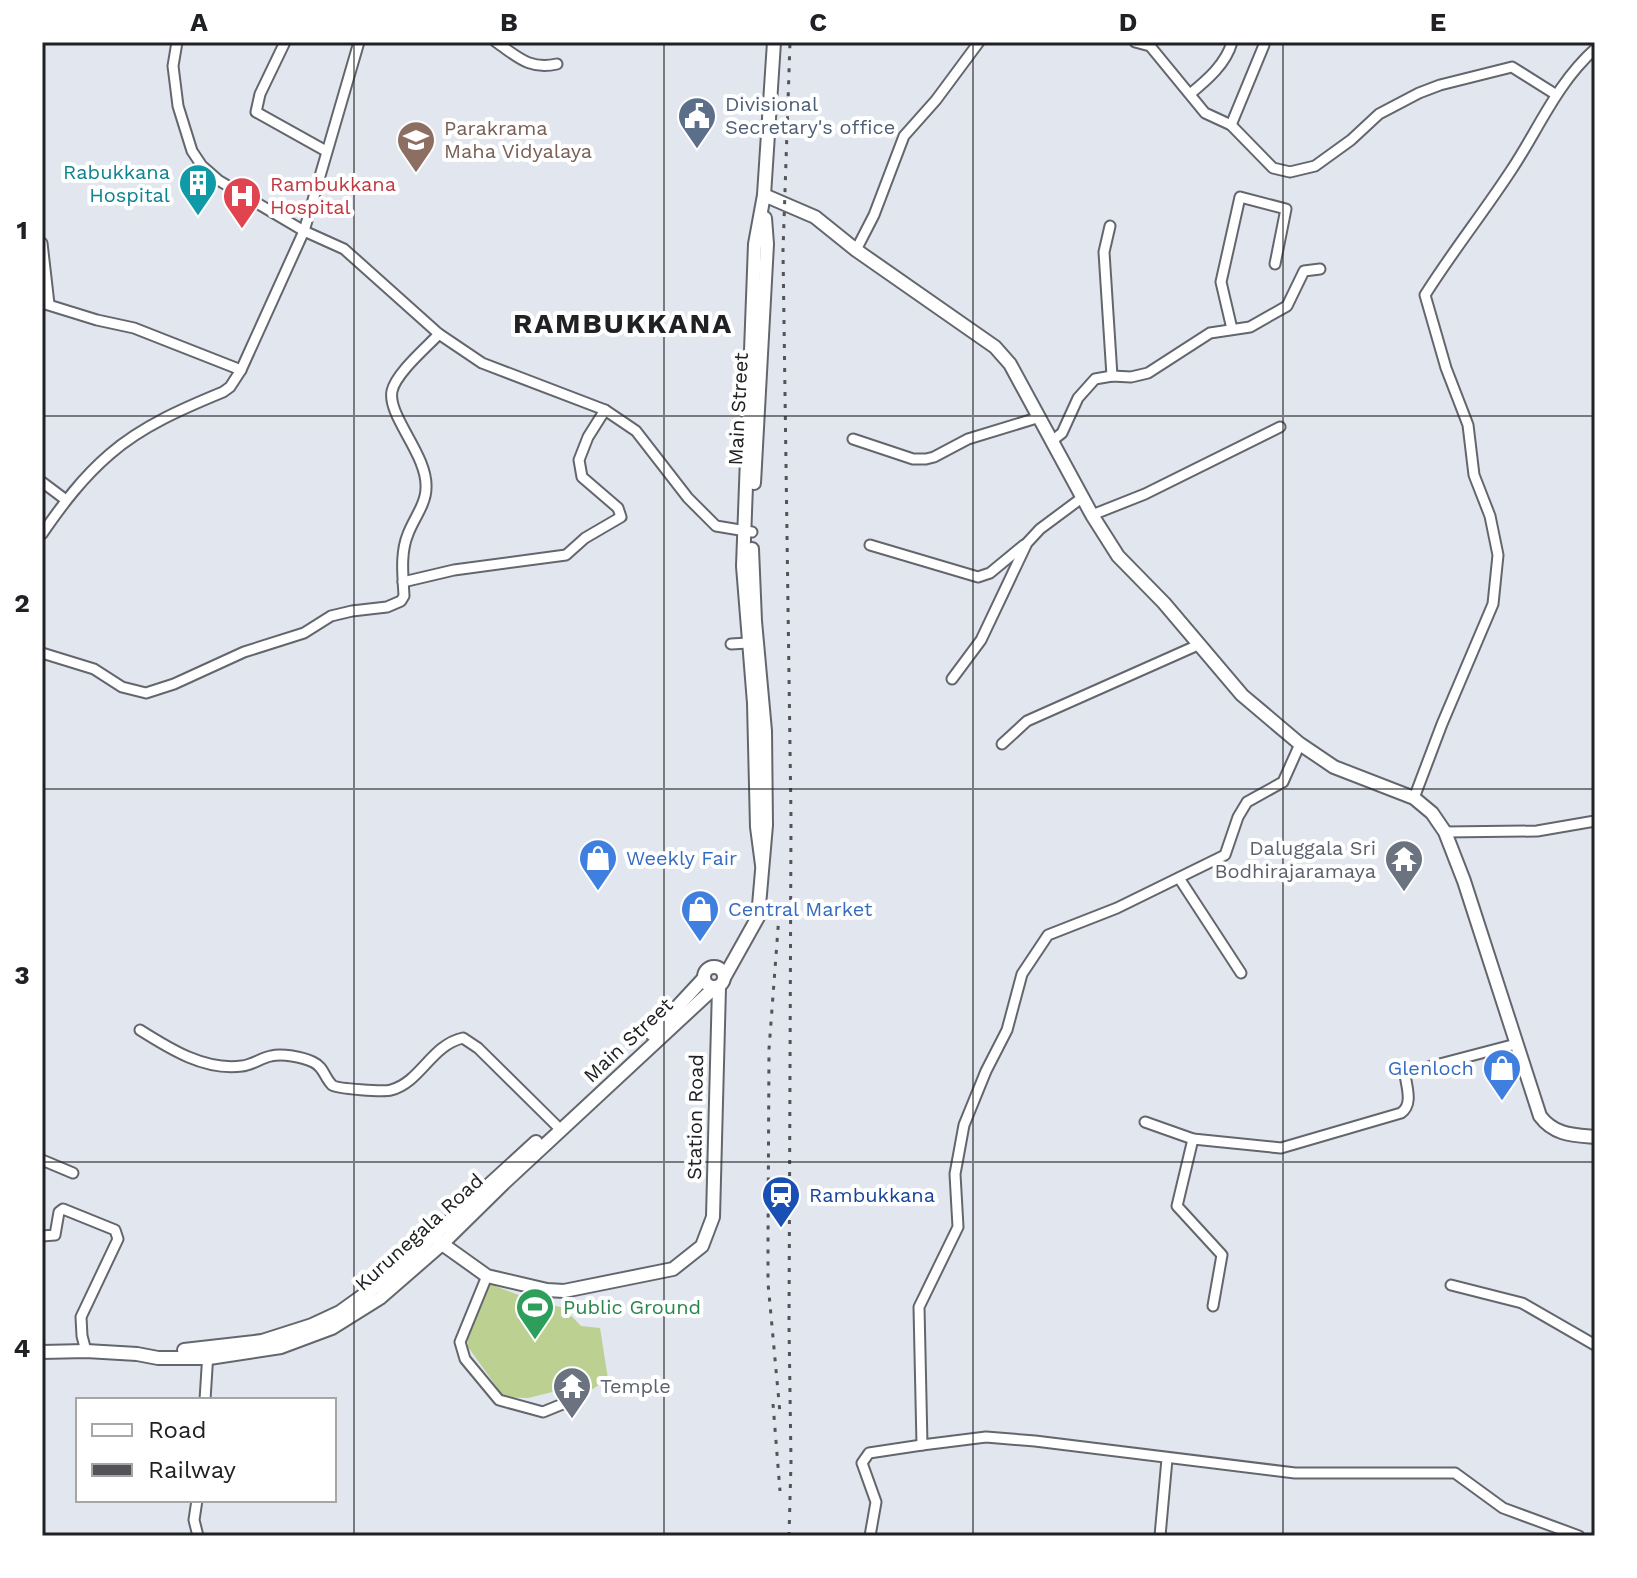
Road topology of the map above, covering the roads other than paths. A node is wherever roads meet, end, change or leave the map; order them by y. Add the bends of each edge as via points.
1 (177, 42) edge
2 (285, 42) edge
3 (359, 42) edge
4 (496, 42) edge
5 (774, 42) edge
6 (979, 42) edge
7 (1135, 42) edge
8 (1232, 42) edge
9 (1264, 45) dead end
10 (1595, 49) edge
11 (557, 64) dead end
12 (1190, 94) junction
13 (1555, 94) junction
14 (1231, 125) junction
15 (326, 151) junction
16 (764, 195) junction
17 (1110, 226) dead end
18 (304, 231) junction
19 (42, 243) edge
20 (856, 250) junction
21 (1275, 264) dead end
22 (1320, 269) dead end
23 (45, 303) edge
24 (1232, 329) junction
25 (439, 334) junction
26 (241, 370) junction
27 (1112, 376) junction
28 (605, 410) junction
29 (1040, 417) junction
30 (1280, 427) dead end
31 (853, 439) dead end
32 (1053, 440) junction
33 (42, 482) edge
34 (1083, 497) junction
35 (66, 500) junction
36 (1092, 515) junction
37 (748, 532) junction
38 (42, 534) edge
39 (1027, 543) junction
40 (870, 545) dead end
41 (403, 582) junction
42 (748, 643) junction
43 (731, 644) dead end
44 (1198, 645) junction
45 (42, 653) edge
46 (952, 679) dead end
47 (1002, 744) dead end
48 (1300, 744) junction
49 (1414, 798) junction
50 (1595, 821) edge
51 (1445, 832) junction
52 (762, 865) junction
53 (1179, 878) junction
54 (741, 948) junction
55 (714, 967) junction
56 (1241, 973) dead end
57 (704, 978) junction
58 (719, 983) junction
59 (140, 1030) dead end
60 (1516, 1044) junction
61 (1145, 1122) dead end
62 (563, 1124) junction
63 (1595, 1137) edge
64 (1193, 1139) junction
65 (42, 1160) edge
66 (73, 1173) dead end
67 (42, 1236) edge
68 (438, 1241) junction
69 (487, 1276) junction
70 (1451, 1285) dead end
71 (1213, 1306) dead end
72 (1595, 1345) edge
73 (86, 1351) junction
74 (42, 1352) edge
75 (208, 1353) junction
76 (205, 1398) edge
77 (575, 1399) dead end
78 (922, 1445) junction
79 (1167, 1459) junction
80 (197, 1502) edge
81 (198, 1536) edge
82 (870, 1536) edge
83 (1160, 1536) edge
84 (1579, 1536) edge

1 - 18 street via 173,66 178,106 202,166
2 - 15 street via 256,112
3 - 15 street
4 - 11 street via 531,65
5 - 16 main road, Main Street
6 - 20 street via 904,136
7 - 12 street via 1150,46
8 - 12 street via 1211,78
9 - 14 street
10 - 13 street
12 - 14 street via 1205,113
13 - 14 street via 1512,67 1440,85 1379,114 1315,166 1290,172 1273,168
13 - 49 street via 1513,169 1425,295 1468,425 1474,475 1498,555 1493,604
15 - 18 street
16 - 20 main road via 815,217
16 - 37 main road, Main Street via 755,244
17 - 27 street via 1104,252
18 - 25 street via 344,249
18 - 26 street
19 - 23 street
20 - 29 main road via 995,347
21 - 24 street via 1286,209 1240,197 1221,282
22 - 24 street via 1304,271 1287,306 1250,327
23 - 26 street via 134,328
24 - 27 street via 1210,333 1148,373
25 - 28 street via 482,363
25 - 41 street via 392,391 395,412 420,456 427,487 406,537
26 - 35 street via 223,392 171,414 111,453
27 - 32 street via 1095,379
28 - 37 street via 636,431 716,526
28 - 41 street via 579,460 582,477 618,508 617,522 566,555
29 - 31 street via 968,439 926,459
29 - 32 main road
30 - 36 street
32 - 34 main road
33 - 35 street
34 - 36 main road
34 - 39 street
35 - 38 street
36 - 44 main road via 1118,556
37 - 42 main road, Main Street
37 - 52 main road, Main Street via 765,731
39 - 40 street via 978,577
39 - 46 street via 981,640
41 - 45 street via 401,601 331,616 304,633 146,693
42 - 43 street
42 - 52 main road, Main Street
44 - 47 street via 1027,721
44 - 48 main road via 1242,695
48 - 49 main road via 1334,767
48 - 53 street via 1283,782 1247,802 1225,855
49 - 51 main road
50 - 51 street via 1537,831
51 - 60 main road
52 - 54 main road, Main Street via 758,917
53 - 56 street
53 - 78 street via 1048,935 1022,974 1007,1030 964,1125 955,1174 958,1227 919,1307
54 - 55 main road, Main Street
54 - 58 main road, Main Street
55 - 57 main road, Main Street
55 - 58 main road via 723,971
57 - 58 main road via 705,983
57 - 62 main road, Main Street
58 - 62 main road, Main Street
58 - 69 main road, Station Road via 715,1195 702,1246 673,1269 564,1291
59 - 62 street via 214,1066 289,1056 313,1062 337,1088 386,1092 404,1086 436,1052 463,1038
60 - 63 main road via 1548,1126
60 - 64 street via 1405,1075 1408,1104 1401,1113 1281,1148
61 - 64 street
62 - 68 main road, Kurunegala Road
64 - 71 street via 1177,1206 1222,1255
65 - 66 street
67 - 73 street via 55,1235 63,1209 115,1230 118,1239 81,1317
68 - 69 main road
68 - 75 main road, Kurunegala Road via 380,1298 332,1328 281,1347
69 - 77 street via 460,1342 465,1359 499,1400 543,1412
70 - 72 street via 1522,1303
73 - 74 main road, Kurunegala Road
73 - 75 main road, Kurunegala Road
75 - 76 street
78 - 79 street via 986,1437
78 - 82 street via 869,1453 862,1463 876,1502
79 - 83 street
79 - 84 street via 1295,1473 1455,1473 1503,1508
80 - 81 street

